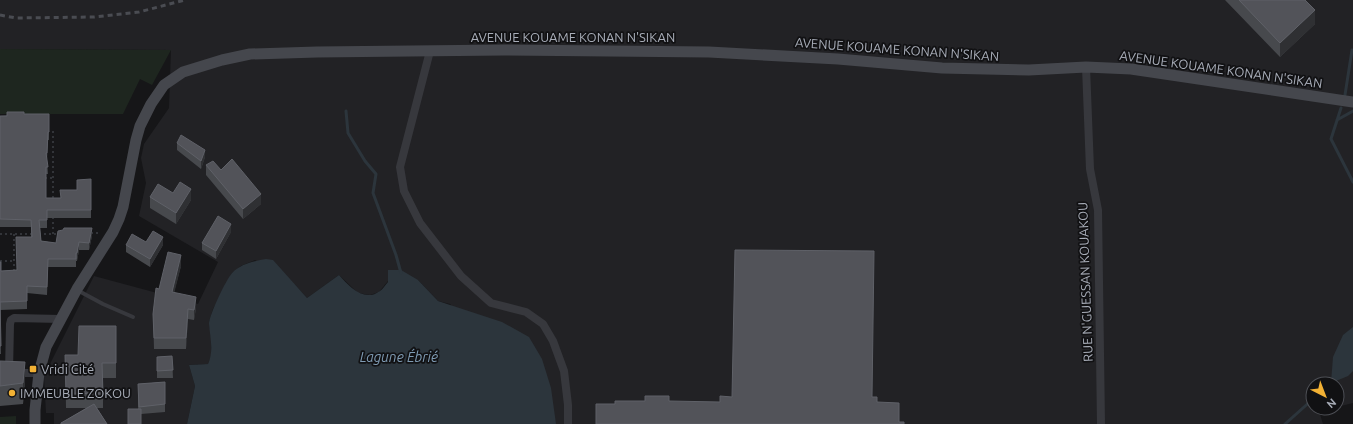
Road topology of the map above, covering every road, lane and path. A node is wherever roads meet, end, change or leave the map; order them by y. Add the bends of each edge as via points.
1 (430, 51) junction
2 (1086, 67) junction
3 (1353, 102) edge
4 (53, 130) dead end
5 (40, 178) edge
6 (53, 178) junction
7 (53, 199) edge
8 (53, 213) edge
9 (113, 232) junction
10 (90, 233) edge
11 (0, 234) edge
12 (14, 234) junction
13 (53, 234) junction
14 (60, 234) edge
15 (0, 261) edge
16 (14, 261) junction
17 (14, 275) edge
18 (77, 289) junction
19 (134, 317) dead end
20 (61, 319) junction
21 (0, 372) edge
22 (9, 373) junction
23 (39, 373) junction
24 (35, 424) edge
25 (568, 424) edge
26 (1101, 424) edge

1 - 2 street, AVENUE KOUAME KONAN N'SIKAN via 709,52 942,68 1029,70
1 - 9 street, AVENUE KOUAME KONAN N'SIKAN via 250,54 183,72 164,85 140,126 123,207
1 - 25 street via 400,167 404,191 420,224 461,276 491,303 526,312 543,324 553,341 564,371
2 - 3 street, AVENUE KOUAME KONAN N'SIKAN via 1132,69
2 - 26 street, RUE N'GUESSAN KOUAKOU via 1090,169 1098,210
4 - 6 path
5 - 6 path
6 - 7 path
8 - 13 path
9 - 10 path
9 - 18 street, AVENUE KOUAME KONAN N'SIKAN
11 - 12 path
12 - 13 path
12 - 16 path
13 - 14 path
15 - 16 path
16 - 17 path
18 - 19 lane
18 - 20 street, AVENUE KOUAME KONAN N'SIKAN
20 - 22 street via 11,320
20 - 23 street, AVENUE KOUAME KONAN N'SIKAN via 46,347
21 - 22 street
22 - 23 street
23 - 24 street, AVENUE KOUAME KONAN N'SIKAN

